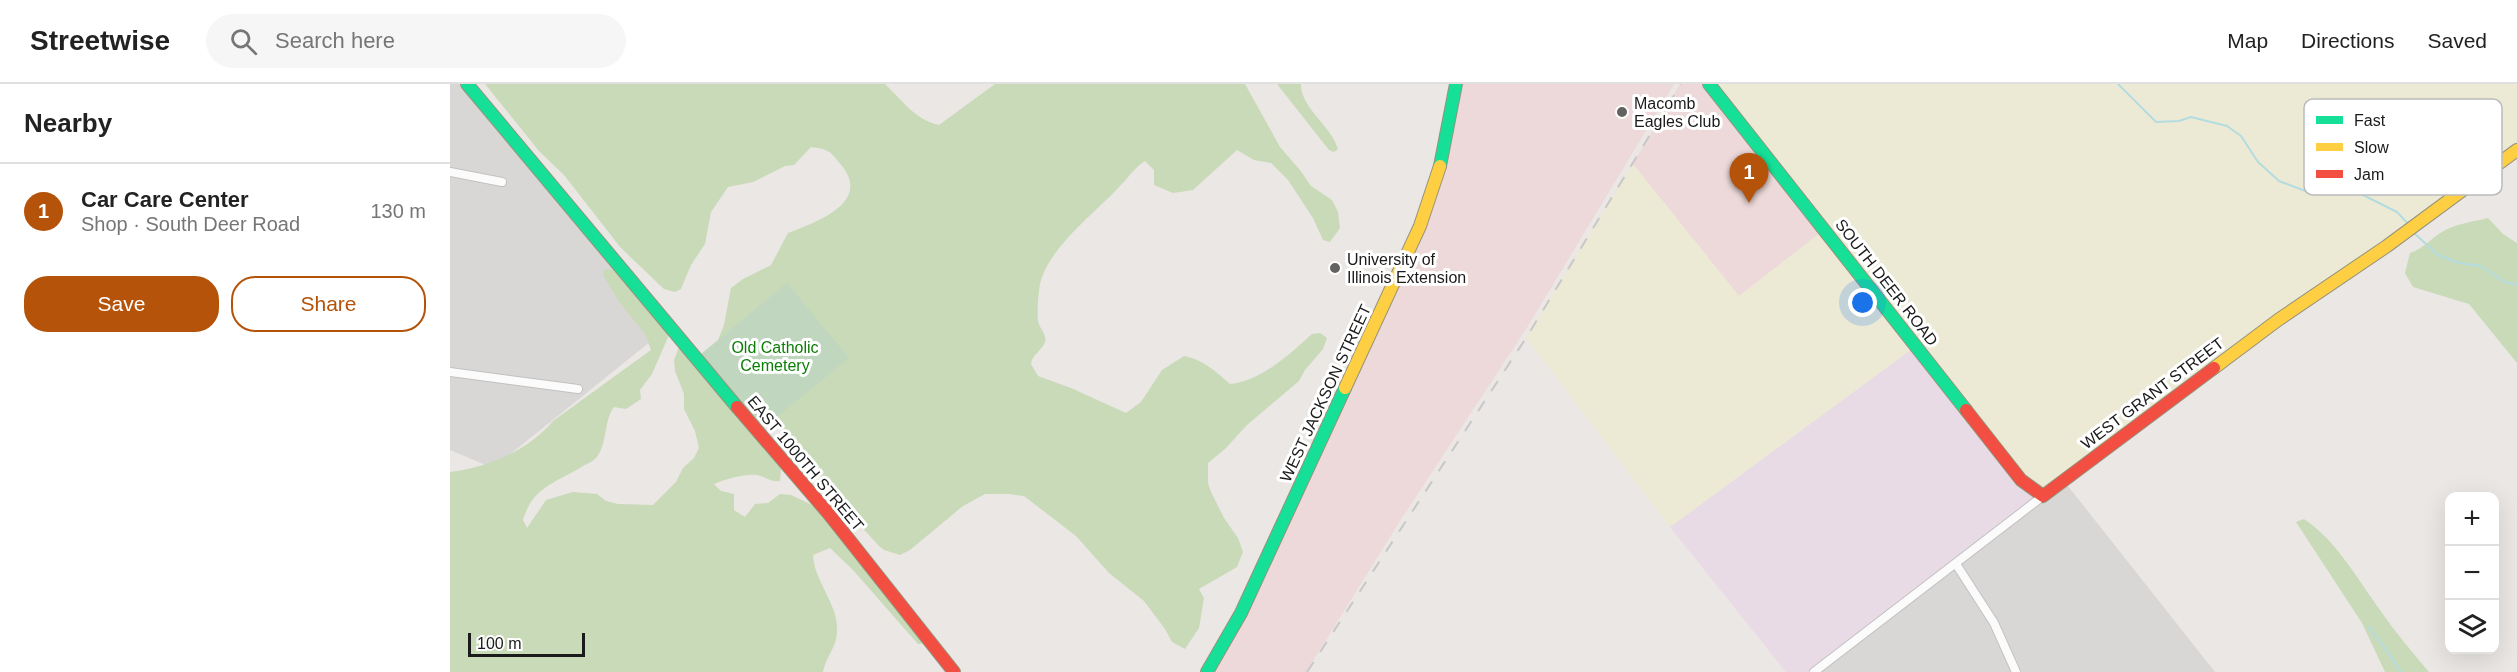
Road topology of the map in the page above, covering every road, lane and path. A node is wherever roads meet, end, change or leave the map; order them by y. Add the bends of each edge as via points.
1 (467, 84) edge
2 (1456, 84) edge
3 (1709, 84) edge
4 (2517, 150) edge
5 (2502, 161) edge
6 (450, 172) edge
7 (502, 182) dead end
8 (2457, 195) edge
9 (450, 372) edge
10 (578, 389) dead end
11 (2043, 496) junction
12 (1956, 564) junction
13 (954, 672) edge
14 (1207, 672) edge
15 (1814, 672) edge
16 (2016, 672) edge

1 - 13 main road, EAST 1000TH STREET via 828,513
2 - 14 main road, WEST JACKSON STREET via 1443,158 1420,226 1241,613
3 - 11 main road, SOUTH DEER ROAD via 2021,480
4 - 5 main road, WEST GRANT STREET
6 - 7 street
8 - 11 main road, WEST GRANT STREET via 2278,320
9 - 10 street
11 - 12 street, WEST GRANT STREET
12 - 15 street, WEST GRANT STREET
12 - 16 street via 1994,623

